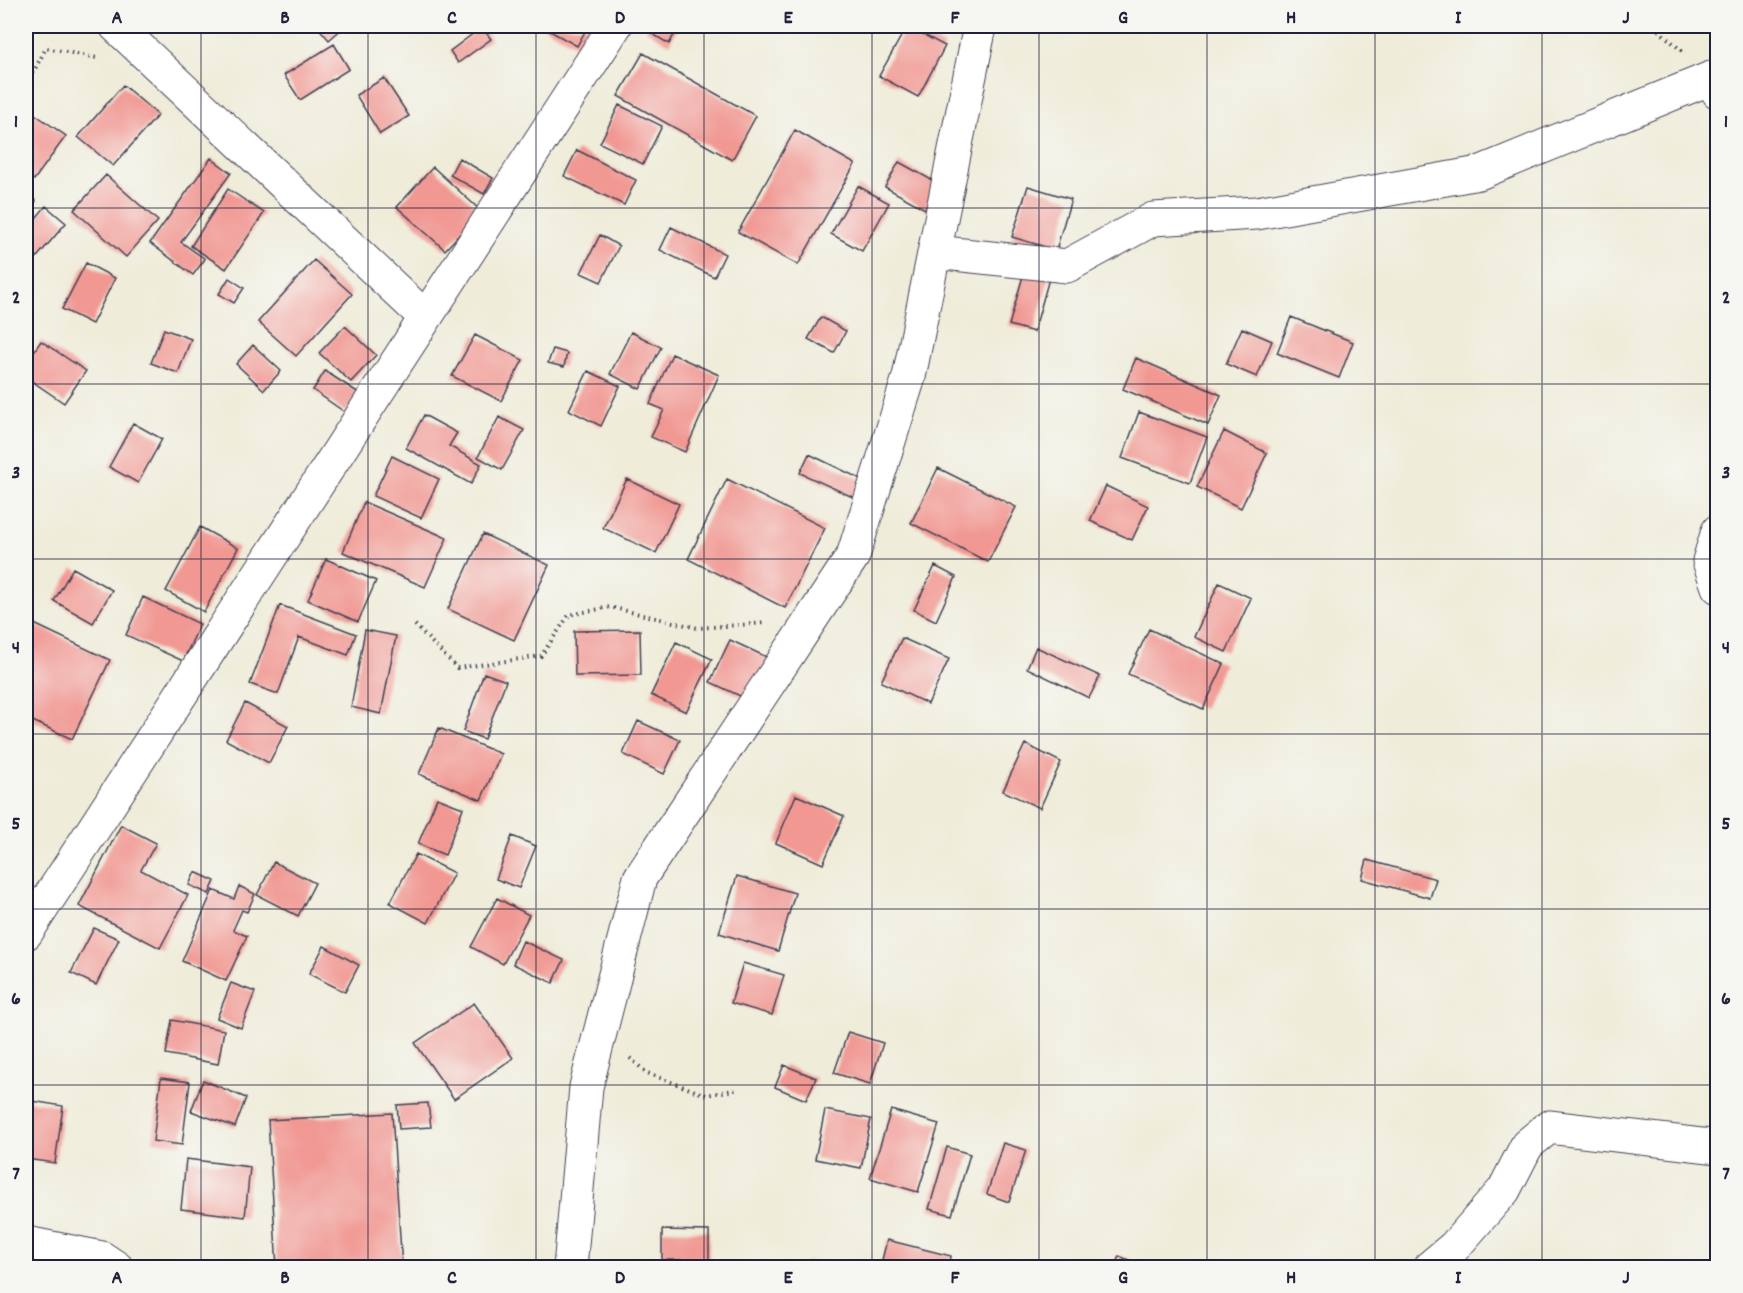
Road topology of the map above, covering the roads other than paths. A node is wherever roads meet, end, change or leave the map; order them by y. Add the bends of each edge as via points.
1 (116, 26) edge
2 (615, 26) edge
3 (980, 26) edge
4 (1718, 92) edge
5 (935, 252) junction
6 (425, 318) junction
7 (1718, 531) edge
8 (1718, 587) edge
9 (26, 933) edge
10 (1718, 1147) edge
11 (26, 1243) edge
12 (117, 1268) edge
13 (570, 1268) edge
14 (1429, 1268) edge

1 - 6 street
2 - 6 street
3 - 5 street
4 - 5 street via 1711,78 1479,173 1257,213 1153,219 1067,266
5 - 13 street via 909,377 853,556 640,878 586,1087
6 - 9 street
7 - 8 street via 1709,561
10 - 14 street via 1549,1127 1527,1145 1504,1190 1454,1247
11 - 12 street via 102,1258

